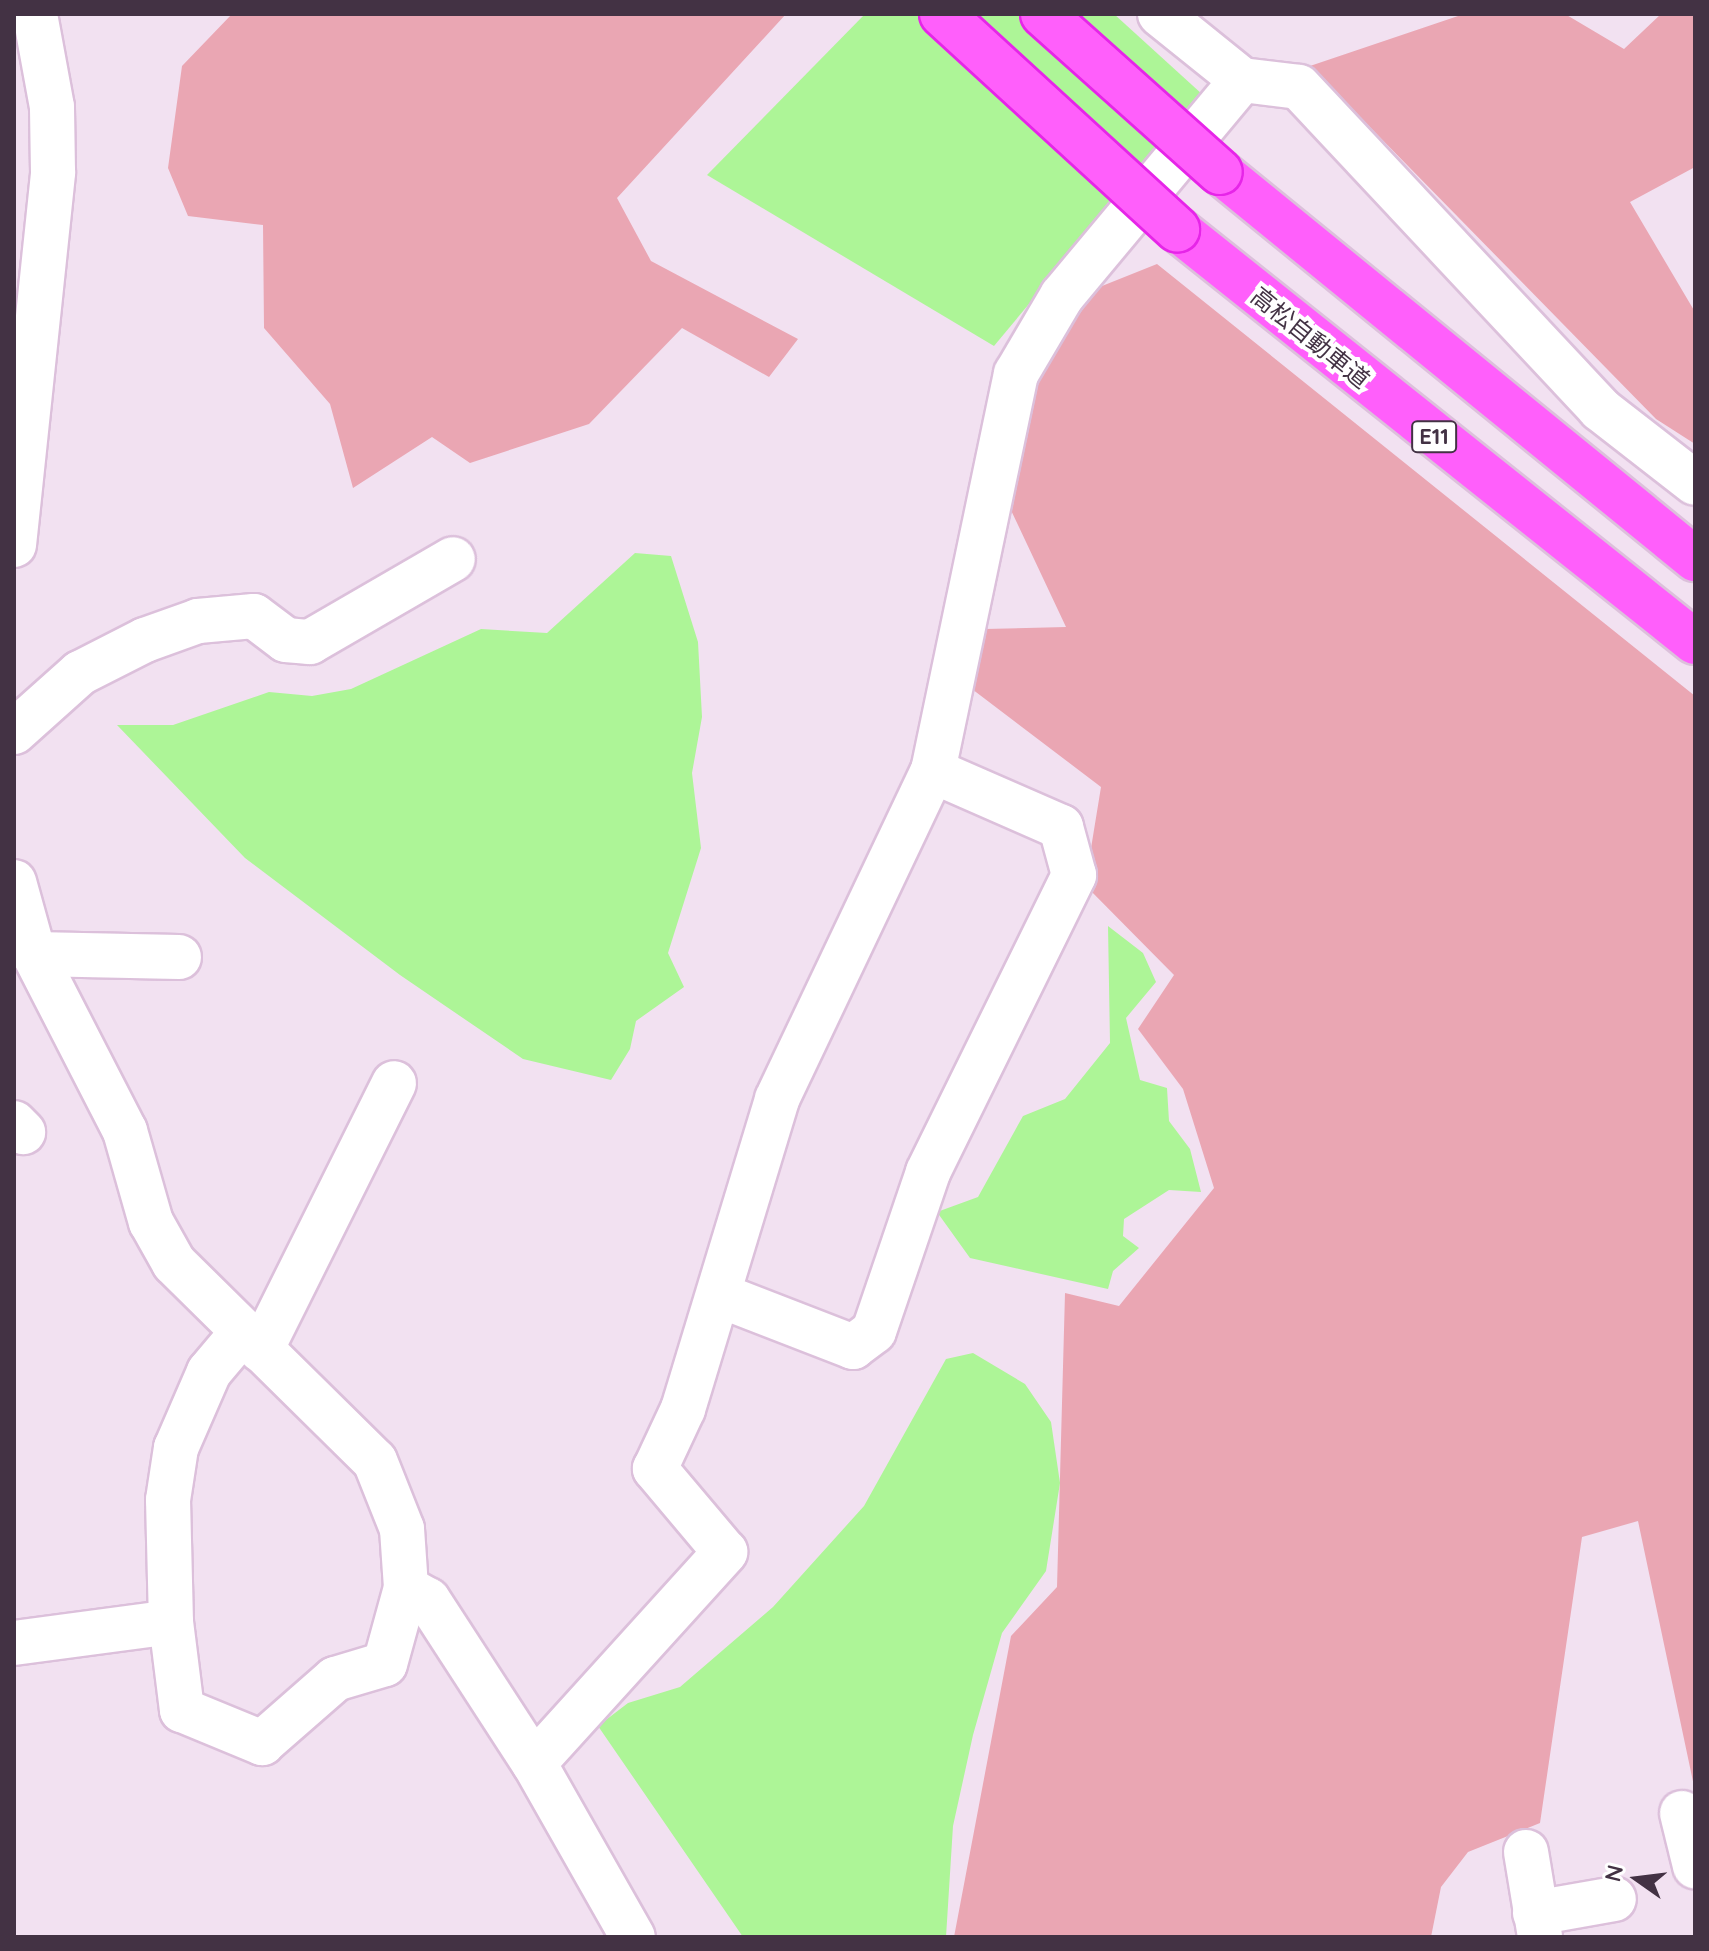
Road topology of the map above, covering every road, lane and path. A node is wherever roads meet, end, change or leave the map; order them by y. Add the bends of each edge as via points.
1 (35, 14) edge
2 (942, 14) edge
3 (1043, 14) edge
4 (1160, 14) edge
5 (1242, 80) junction
6 (21, 366) edge
7 (1695, 483) edge
8 (14, 545) edge
9 (453, 559) dead end
10 (1695, 559) edge
11 (1695, 642) edge
12 (14, 732) edge
13 (933, 771) junction
14 (14, 882) edge
15 (14, 890) edge
16 (34, 954) junction
17 (179, 957) dead end
18 (394, 1083) dead end
19 (719, 1295) junction
20 (251, 1342) junction
21 (406, 1588) junction
22 (171, 1622) junction
23 (14, 1643) edge
24 (534, 1763) junction
25 (1682, 1813) dead end
26 (1526, 1852) dead end
27 (1695, 1866) edge
28 (1614, 1899) dead end
29 (1538, 1925) edge
30 (633, 1937) edge

1 - 6 street via 52,107 53,172
2 - 11 highway, 高松自動車道 / E11, bridge via 1177,229
3 - 10 highway, bridge via 1220,172
4 - 5 street
5 - 7 street via 1299,87 1600,409
5 - 13 street via 1062,296 1016,374
6 - 8 street
9 - 12 street via 310,642 286,640 254,616 198,621 145,640 80,673
13 - 19 street via 777,1099 750,1171
13 - 19 street via 1061,827 1074,875 928,1172 874,1331 853,1347
14 - 15 street
15 - 16 street
16 - 17 street
16 - 20 street via 125,1131 151,1222 174,1263
18 - 20 street
19 - 24 street via 655,1469 725,1552
20 - 21 street via 375,1461 390,1486
20 - 22 street via 209,1372 176,1448 168,1500
21 - 22 street via 385,1664 335,1679 262,1743 182,1710
21 - 24 street via 428,1600
22 - 23 street
24 - 30 street
25 - 27 street
26 - 29 street
28 - 29 street

